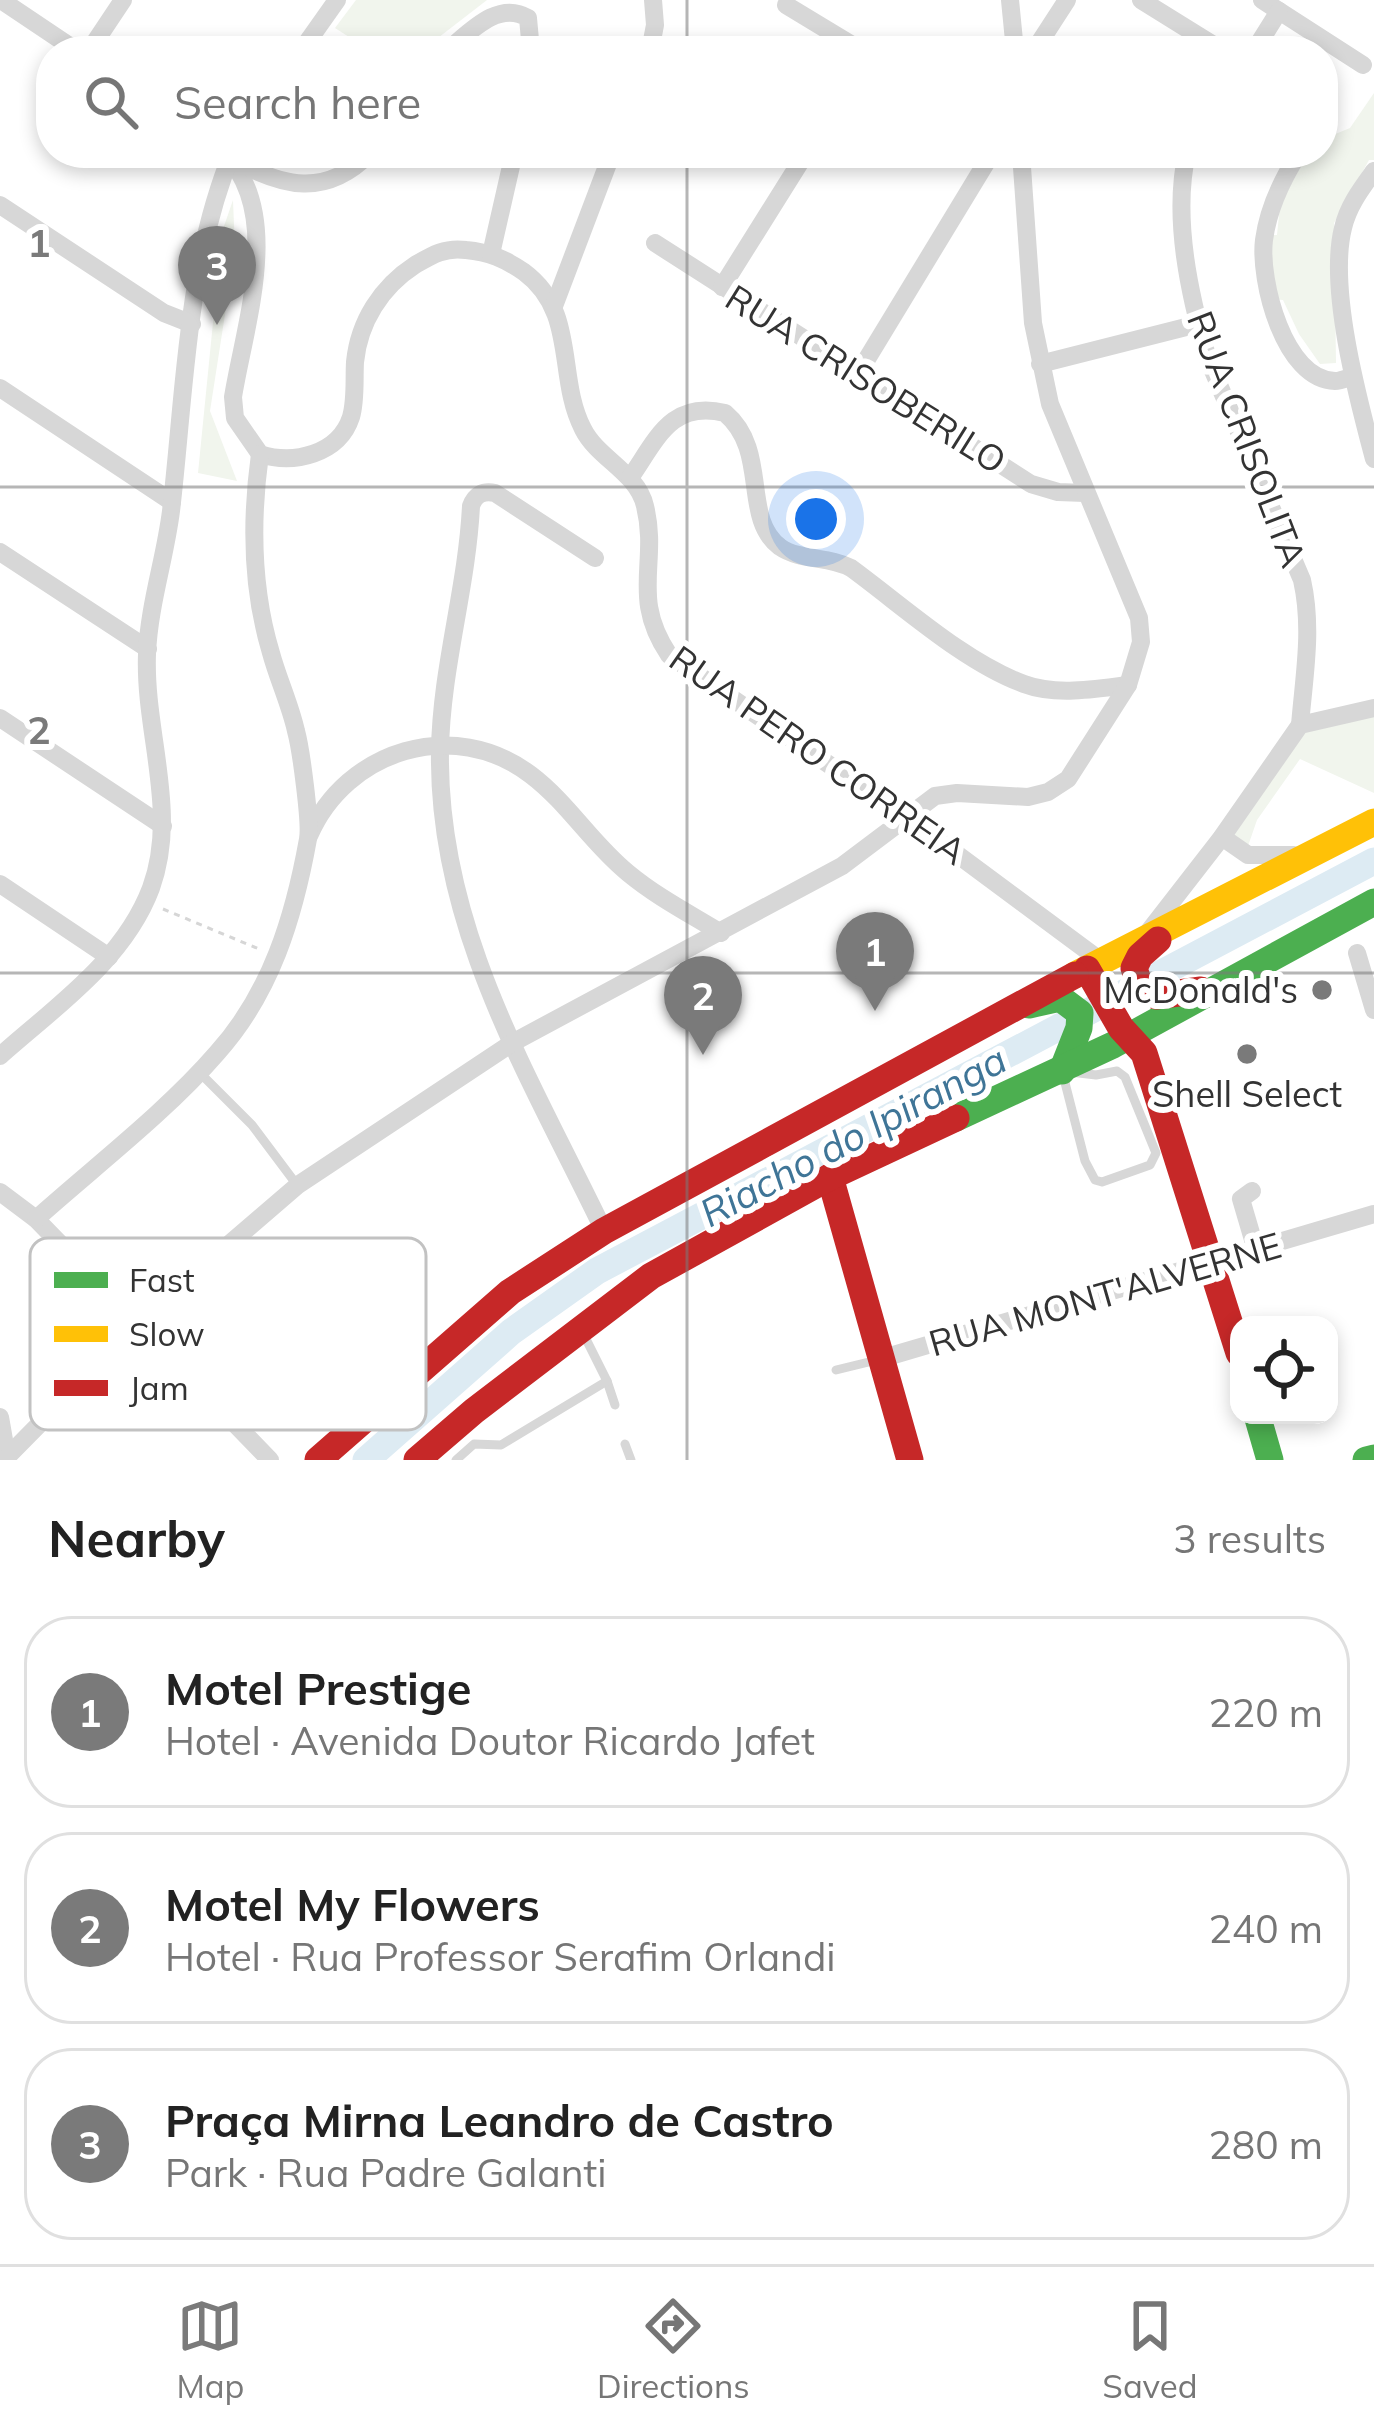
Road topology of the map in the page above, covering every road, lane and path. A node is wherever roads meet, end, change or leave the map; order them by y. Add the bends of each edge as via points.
1 (2, 0) edge
2 (123, 0) edge
3 (337, 0) edge
4 (653, 0) edge
5 (1010, 0) edge
6 (1067, 0) edge
7 (1141, 0) edge
8 (1262, 0) edge
9 (786, 5) dead end
10 (1280, 11) junction
11 (55, 36) edge
12 (99, 36) edge
13 (312, 36) edge
14 (466, 36) edge
15 (530, 36) edge
16 (653, 36) edge
17 (837, 36) edge
18 (1014, 36) edge
19 (1044, 36) edge
20 (1198, 36) edge
21 (1264, 36) edge
22 (1318, 36) edge
23 (1338, 49) edge
24 (1363, 65) dead end
25 (224, 168) edge
26 (235, 168) edge
27 (249, 168) edge
28 (351, 168) edge
29 (511, 168) edge
30 (606, 168) edge
31 (797, 168) edge
32 (983, 168) edge
33 (1022, 168) edge
34 (1185, 168) edge
35 (1292, 168) edge
36 (1374, 171) edge
37 (0, 205) edge
38 (655, 243) dead end
39 (491, 254) junction
40 (722, 287) junction
41 (554, 306) junction
42 (192, 324) junction
43 (1198, 324) junction
44 (1040, 364) junction
45 (859, 372) junction
46 (1354, 376) junction
47 (0, 388) edge
48 (260, 454) junction
49 (1374, 459) edge
50 (630, 478) junction
51 (1085, 493) junction
52 (172, 502) junction
53 (0, 552) edge
54 (596, 558) dead end
55 (148, 649) junction
56 (1128, 685) junction
57 (1374, 708) edge
58 (0, 718) edge
59 (1300, 725) junction
60 (440, 746) junction
61 (906, 817) junction
62 (1374, 822) edge
63 (163, 826) junction
64 (309, 836) junction
65 (1222, 837) junction
66 (1310, 852) junction
67 (0, 884) edge
68 (145, 902) junction
69 (1374, 902) edge
70 (722, 933) junction
71 (1140, 948) junction
72 (1357, 953) dead end
73 (277, 956) junction
74 (110, 957) junction
75 (1091, 962) junction
76 (1219, 987) junction
77 (1371, 989) edge
78 (1017, 1009) junction
79 (1374, 1010) edge
80 (1133, 1031) junction
81 (512, 1043) junction
82 (0, 1056) edge
83 (1062, 1071) junction
84 (199, 1072) junction
85 (830, 1177) junction
86 (298, 1185) junction
87 (1252, 1191) dead end
88 (0, 1192) edge
89 (1374, 1214) edge
90 (36, 1219) junction
91 (604, 1231) junction
92 (55, 1238) edge
93 (237, 1238) edge
94 (1256, 1250) junction
95 (1213, 1263) junction
96 (1230, 1322) edge
97 (582, 1330) junction
98 (880, 1359) junction
99 (426, 1366) edge
100 (836, 1370) dead end
101 (607, 1382) junction
102 (615, 1405) dead end
103 (0, 1417) edge
104 (1260, 1424) edge
105 (34, 1430) edge
106 (242, 1430) edge
107 (353, 1430) edge
108 (625, 1444) dead end
109 (6, 1458) edge
110 (270, 1460) edge
111 (319, 1460) edge
112 (417, 1460) edge
113 (456, 1460) edge
114 (632, 1460) edge
115 (910, 1460) edge
116 (1270, 1460) edge

1 - 11 street
2 - 12 street
3 - 13 street
4 - 16 street
5 - 18 street
6 - 19 street
7 - 20 street
8 - 10 street
9 - 17 street
10 - 21 street
10 - 22 street
14 - 15 street via 515,9 528,18
23 - 24 street
25 - 42 street
26 - 48 street via 253,201 257,244 232,397 242,432
27 - 28 street via 304,185
29 - 39 street
30 - 41 street
31 - 40 street
32 - 45 street
33 - 44 street
34 - 43 street, RUA CRISOLITA
35 - 46 street via 1264,240 1269,306 1315,374 1334,381
36 - 46 street via 1341,239
37 - 42 street
38 - 40 street, RUA CRISOBERILO
39 - 41 street via 533,279
39 - 48 street via 435,253 394,281 366,322 352,414 338,439 301,458
40 - 45 street, RUA CRISOBERILO
41 - 50 street, RUA PERO CORREIA via 584,431
42 - 52 street
43 - 44 street
43 - 59 street, RUA CRISOLITA via 1301,580 1310,621
44 - 51 street
45 - 51 street, RUA CRISOBERILO via 1031,484
46 - 49 street
47 - 52 street
48 - 64 street via 257,587 296,730
50 - 56 street via 685,412 725,413 747,436 761,520 780,547 851,568 1024,684
50 - 61 street, RUA PERO CORREIA via 648,520 649,614 669,655
51 - 56 street via 1138,618 1142,642
52 - 55 street
53 - 55 street
54 - 60 street via 495,493 475,497
55 - 63 street
56 - 61 street via 1068,779 1048,792 946,793
57 - 59 street
58 - 63 street
59 - 65 street
60 - 64 street via 392,753 348,779
60 - 70 street via 514,763 630,874
60 - 81 street via 449,865 478,967
61 - 70 street via 842,866
61 - 75 street, RUA PERO CORREIA
62 - 66 main road
63 - 68 street
64 - 73 street
65 - 66 street via 1259,858
65 - 71 street
66 - 71 main road
67 - 74 street
68 - 73 path
68 - 74 street
69 - 76 main road
70 - 81 street
71 - 75 main road
71 - 76 main road via 1132,973 1146,994
72 - 77 street
73 - 84 street via 245,1018
74 - 82 street
75 - 78 main road
75 - 80 main road
76 - 80 main road
77 - 79 street
78 - 83 main road via 1060,998 1080,1012
78 - 91 main road
80 - 83 main road
80 - 95 main road
81 - 86 street
81 - 91 street
83 - 83 lane via 1125,1077 1156,1153 1150,1165 1095,1180
83 - 85 main road
84 - 86 lane
84 - 90 street
85 - 97 main road via 652,1276
85 - 98 main road
86 - 93 street
87 - 94 street via 1241,1199
88 - 90 street
89 - 94 street, RUA MONT'ALVERNE
90 - 92 street
91 - 99 main road via 510,1292
94 - 95 street, RUA MONT'ALVERNE
95 - 96 main road
95 - 98 street, RUA MONT'ALVERNE
97 - 101 lane
97 - 112 main road
98 - 100 lane, RUA MONT'ALVERNE
98 - 115 main road
101 - 102 lane
101 - 113 lane via 501,1445 474,1444
103 - 109 street
104 - 116 main road
105 - 109 street
106 - 110 street
107 - 111 main road
108 - 114 lane

